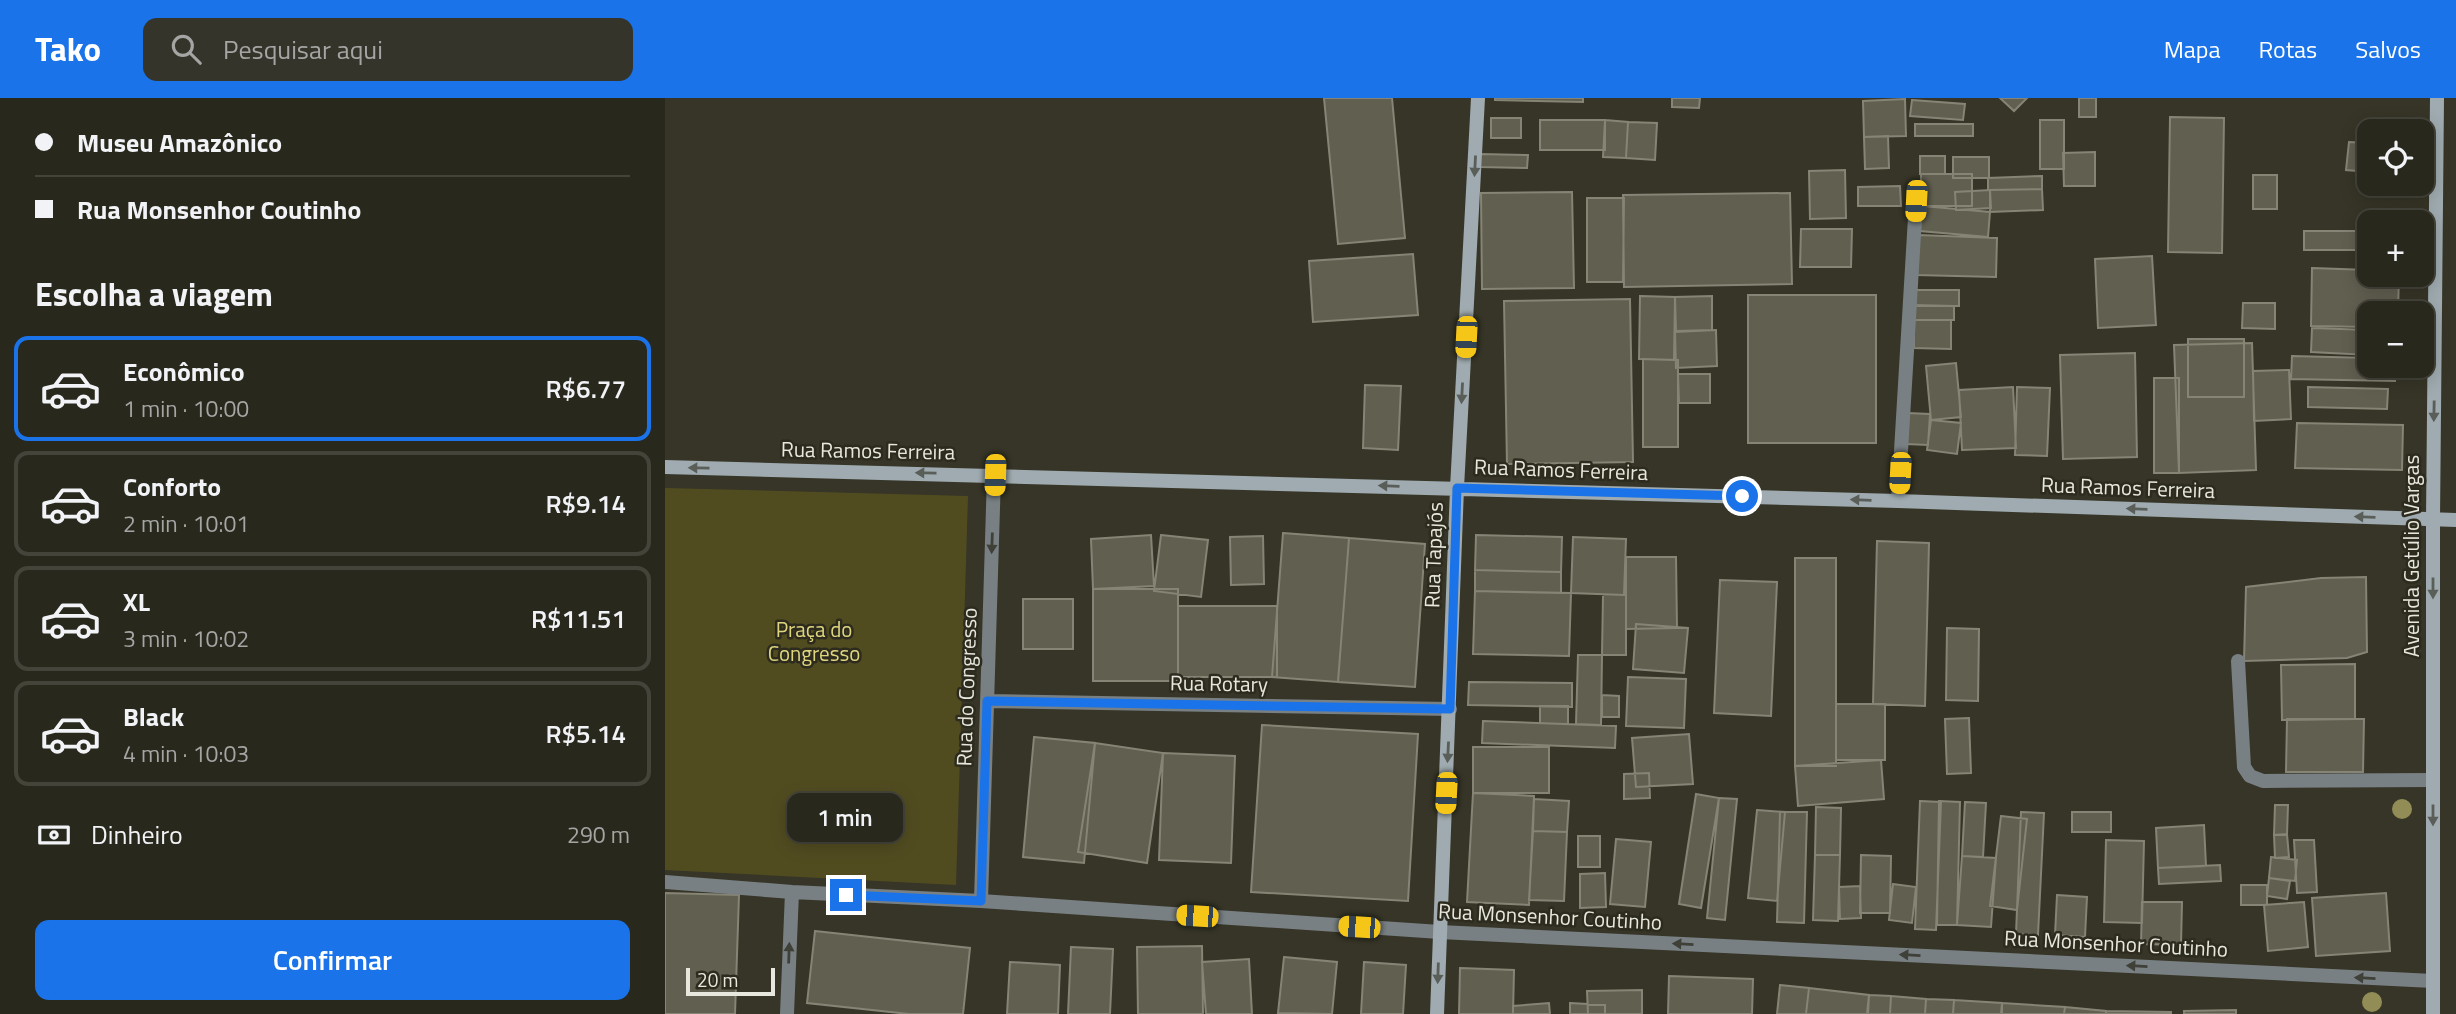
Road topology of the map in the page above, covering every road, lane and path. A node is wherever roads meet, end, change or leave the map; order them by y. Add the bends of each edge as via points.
1 (1478, 98) edge
2 (2437, 98) edge
3 (1916, 201) dead end
4 (665, 467) edge
5 (995, 475) junction
6 (1457, 488) junction
7 (1898, 501) junction
8 (2433, 519) junction
9 (2456, 520) edge
10 (2238, 661) dead end
11 (987, 701) junction
12 (1450, 709) junction
13 (2433, 780) junction
14 (665, 882) edge
15 (792, 892) junction
16 (981, 901) junction
17 (1440, 932) junction
18 (2433, 981) junction
19 (787, 1014) edge
20 (1437, 1014) edge
21 (2433, 1014) edge

1 -> 6 street, Rua Tapajós
2 -> 8 street, Avenida Getúlio Vargas
3 - 7 street
5 -> 4 street, Rua Ramos Ferreira
6 -> 5 street, Rua Ramos Ferreira
5 -> 11 street, Rua do Congresso
7 -> 6 street, Rua Ramos Ferreira
6 - 12 street, Rua Tapajós
8 -> 7 street, Rua Ramos Ferreira
8 - 9 street, Rua Ramos Ferreira
8 -> 13 street, Avenida Getúlio Vargas
10 - 13 street via 2244,767 2250,776 2263,781
11 - 12 street, Rua Rotary
11 - 16 street, Rua do Congresso
12 -> 17 street, Rua Tapajós
13 -> 18 street, Avenida Getúlio Vargas
14 - 15 street, Rua Monsenhor Coutinho
15 - 16 street, Rua Monsenhor Coutinho
19 -> 15 street
16 - 17 street, Rua Monsenhor Coutinho
18 -> 17 street, Rua Monsenhor Coutinho
17 -> 20 street, Rua Tapajós
18 - 21 street, Avenida Getúlio Vargas

